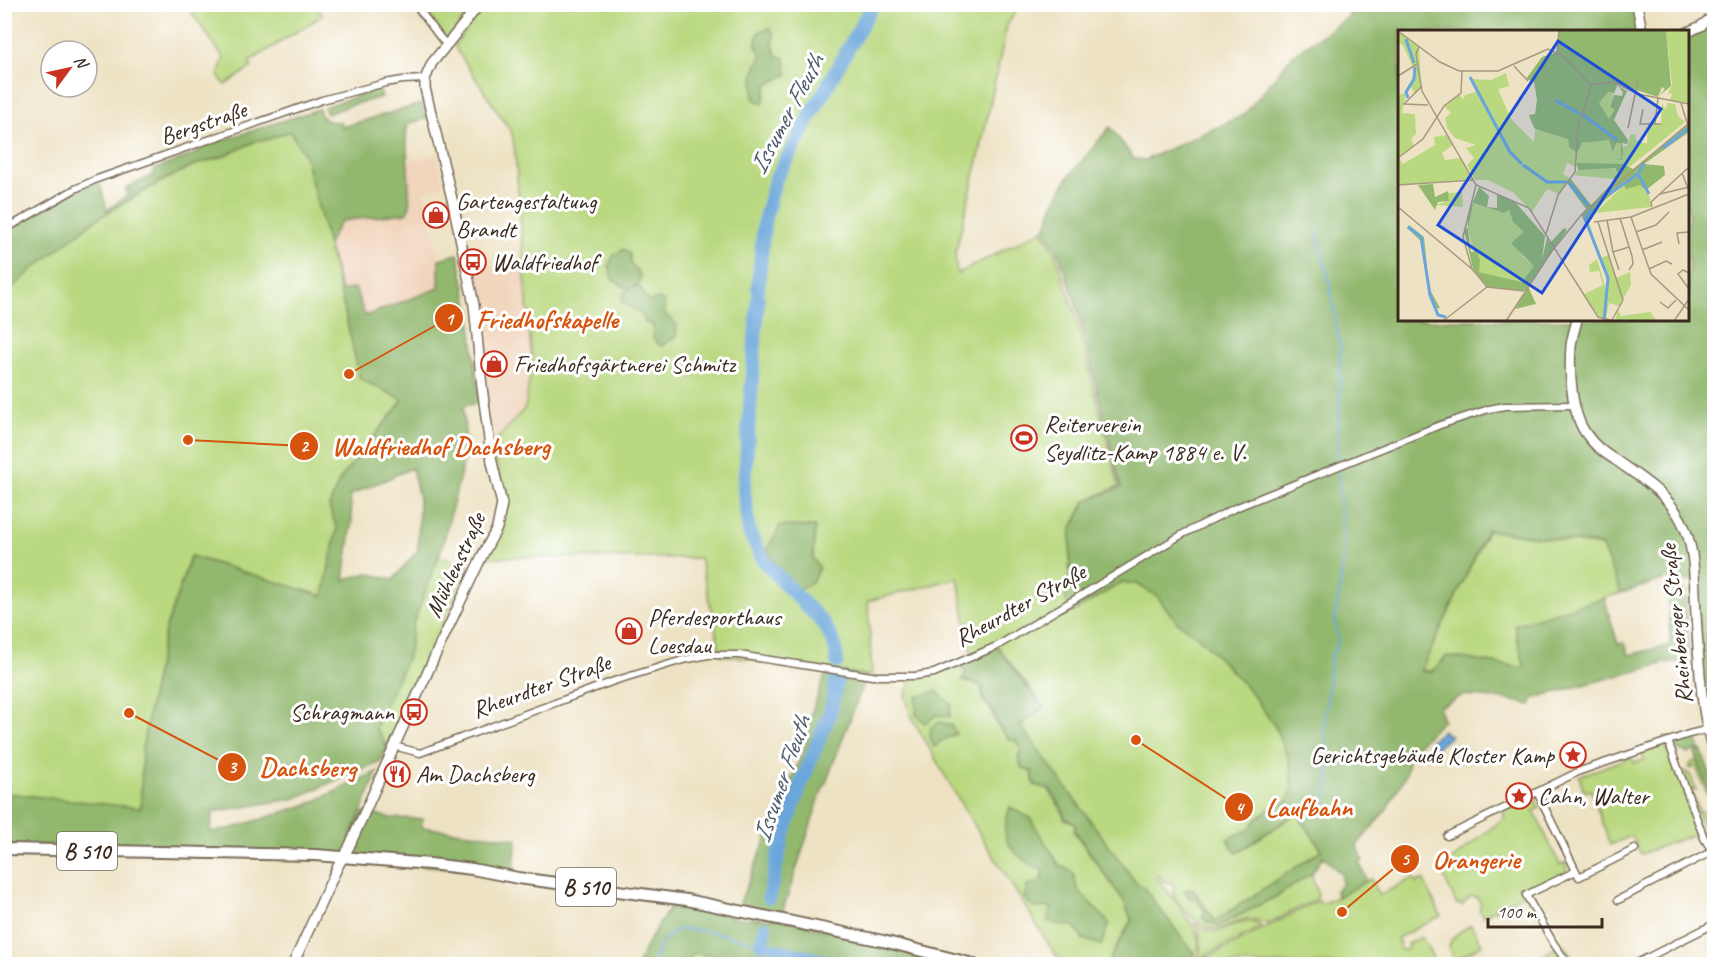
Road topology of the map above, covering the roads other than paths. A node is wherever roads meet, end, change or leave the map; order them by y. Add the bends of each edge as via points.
1 (415, 4) edge
2 (478, 4) edge
3 (1637, 4) edge
4 (1714, 16) edge
5 (1642, 30) edge
6 (1689, 32) edge
7 (448, 44) junction
8 (425, 79) junction
9 (4, 230) edge
10 (1577, 321) edge
11 (1575, 405) junction
12 (1711, 729) edge
13 (1668, 741) junction
14 (394, 746) junction
15 (1714, 754) edge
16 (1537, 792) junction
17 (1447, 836) dead end
18 (4, 849) edge
19 (1635, 849) dead end
20 (1714, 851) edge
21 (343, 857) junction
22 (1576, 871) junction
23 (1618, 900) dead end
24 (1714, 924) edge
25 (293, 964) edge
26 (973, 964) edge
27 (1568, 964) edge
28 (1635, 964) edge

1 - 7 street
2 - 7 street
3 - 5 street
4 - 6 street
7 - 8 street
8 - 9 street, Bergstraße via 386,83 322,100 97,179
8 - 14 street, Mühlenstraße via 474,305 492,462 502,504 497,528
10 - 11 street, Rheinberger Straße via 1571,344
11 - 12 street, Rheinberger Straße via 1582,427 1596,446 1662,494 1681,519 1692,557 1699,672
11 - 14 street, Rheurdter Straße via 1489,409 1235,508 1183,534 997,646 934,673 872,676 739,655 708,655 614,681 420,753
12 - 13 street
12 - 15 street, Rheinberger Straße
13 - 16 street via 1580,771
13 - 20 street via 1704,838
14 - 21 street, Mühlenstraße
16 - 17 street
16 - 22 street
18 - 21 main road, B 510
19 - 22 street via 1579,877
20 - 23 street
21 - 25 street, Mühlenstraße
21 - 26 main road, B 510 via 451,866 687,900
22 - 27 street via 1526,895
24 - 28 street

